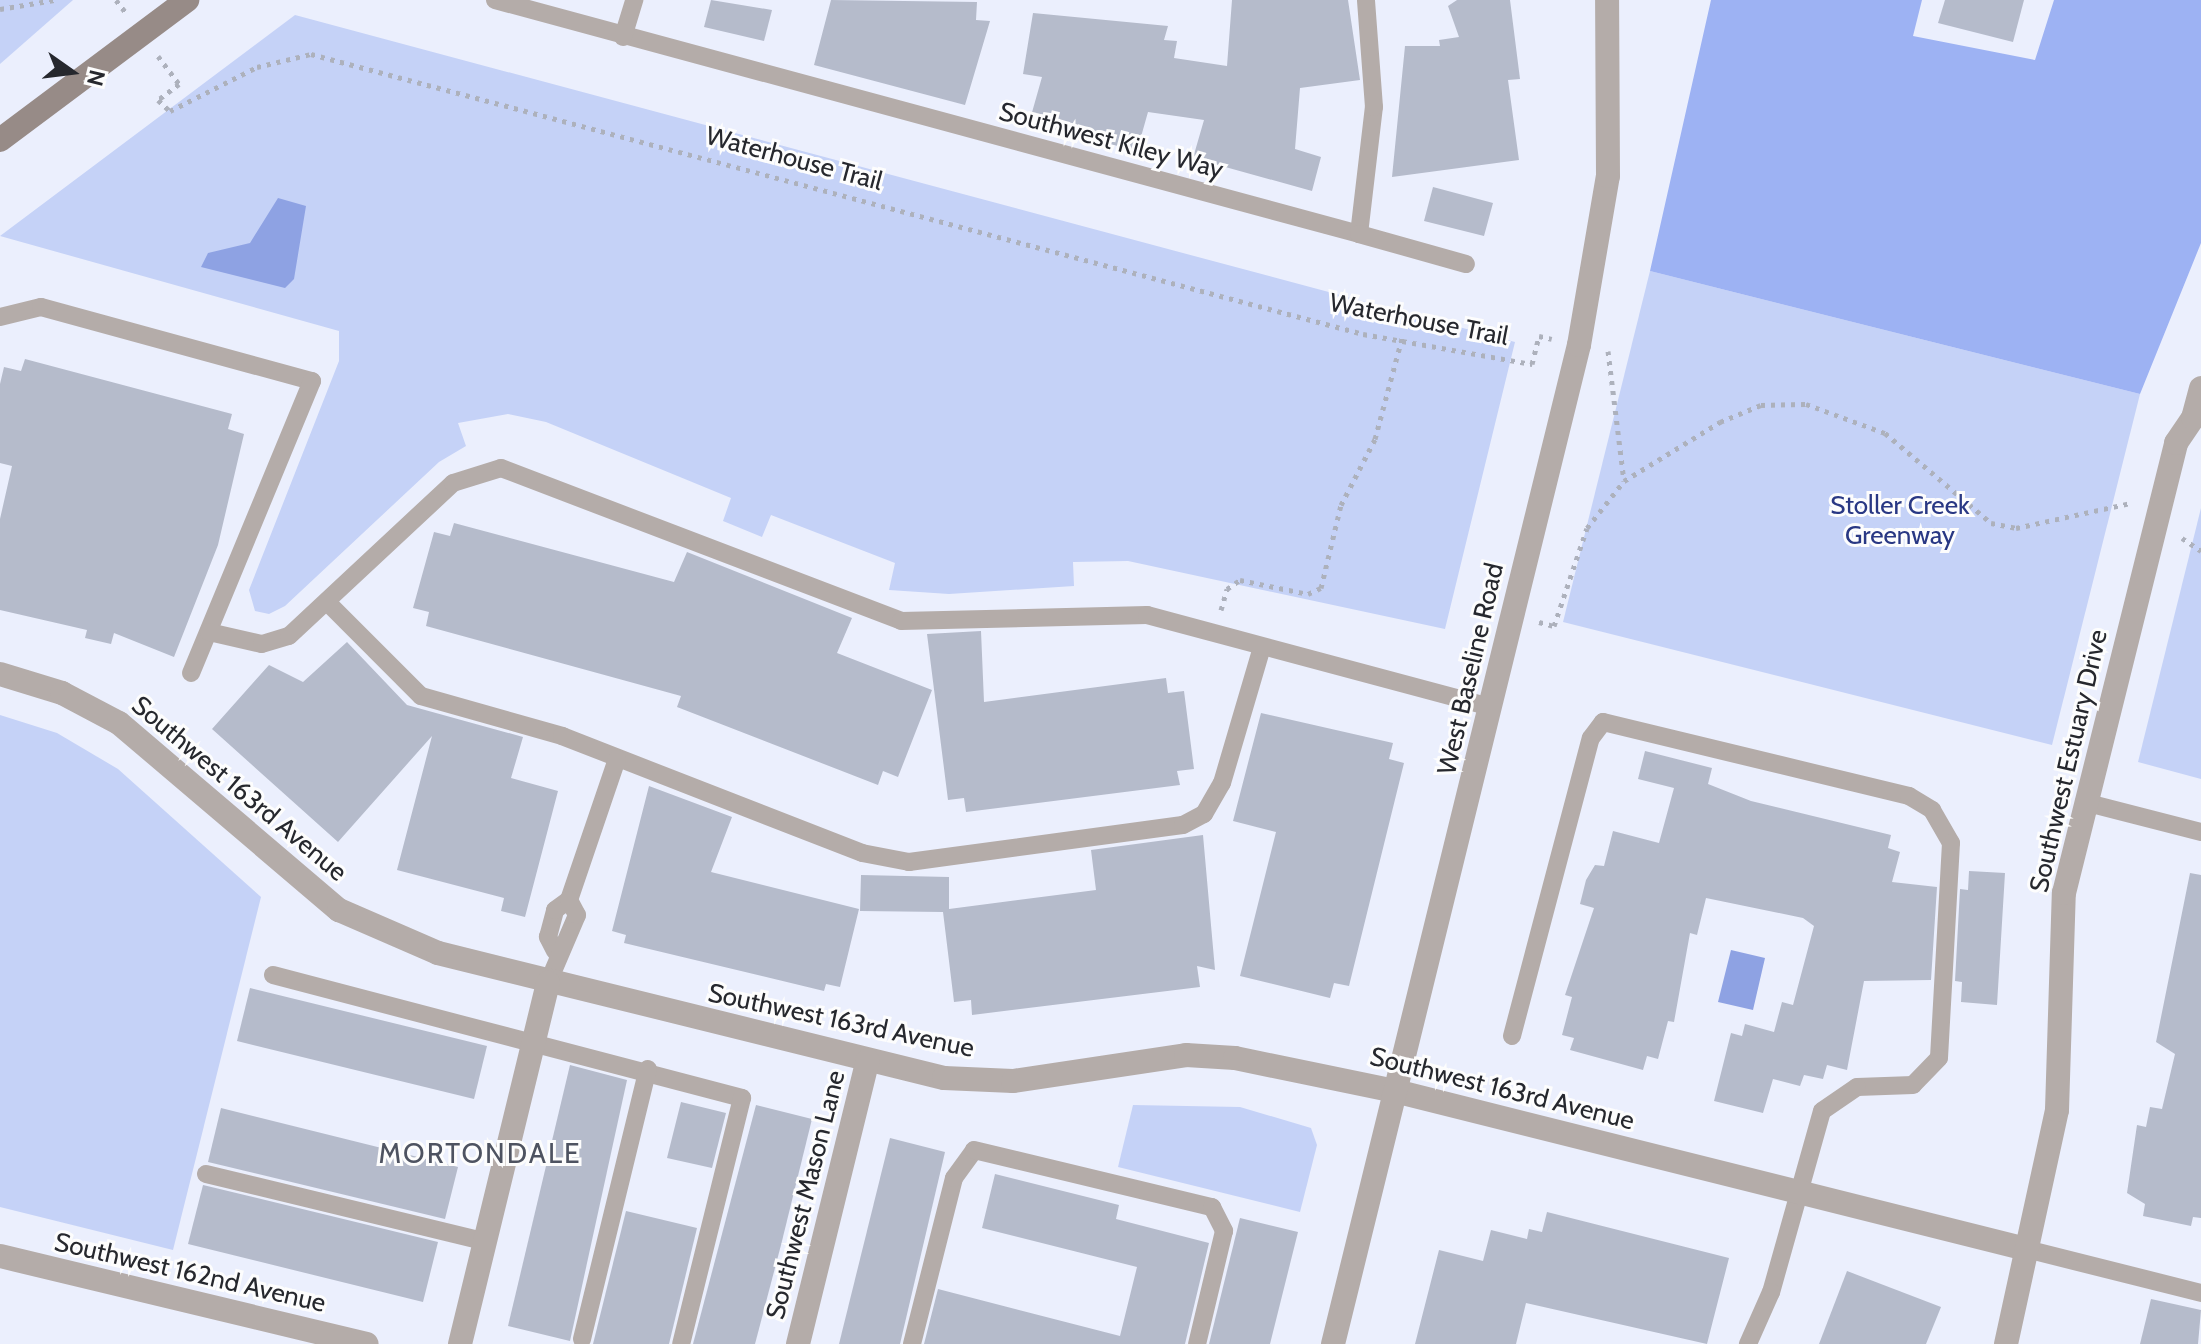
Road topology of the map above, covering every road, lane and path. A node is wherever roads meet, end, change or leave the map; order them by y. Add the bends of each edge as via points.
1 (54, 0) edge
2 (116, 0) edge
3 (187, 0) edge
4 (495, 0) edge
5 (634, 0) edge
6 (1366, 0) edge
7 (1607, 0) edge
8 (0, 9) edge
9 (141, 33) junction
10 (623, 37) junction
11 (0, 140) edge
12 (1359, 234) junction
13 (1466, 264) dead end
14 (0, 317) edge
15 (1539, 336) dead end
16 (1402, 338) junction
17 (1609, 352) dead end
18 (2201, 388) edge
19 (1624, 481) junction
20 (2130, 502) dead end
21 (2180, 536) dead end
22 (2201, 551) edge
23 (327, 602) junction
24 (1513, 615) junction
25 (209, 632) junction
26 (1214, 634) junction
27 (1262, 647) junction
28 (191, 673) dead end
29 (0, 674) edge
30 (1491, 707) junction
31 (617, 759) junction
32 (2084, 802) junction
33 (2201, 832) edge
34 (273, 975) dead end
35 (548, 983) junction
36 (1512, 1036) dead end
37 (533, 1040) junction
38 (868, 1060) junction
39 (648, 1069) junction
40 (1399, 1092) junction
41 (206, 1174) dead end
42 (1796, 1191) junction
43 (484, 1241) junction
44 (2030, 1250) junction
45 (0, 1256) edge
46 (2201, 1293) edge
47 (582, 1339) dead end
48 (367, 1344) edge
49 (460, 1344) edge
50 (681, 1344) edge
51 (798, 1344) edge
52 (912, 1344) edge
53 (1197, 1344) edge
54 (1333, 1344) edge
55 (1748, 1344) edge
56 (2006, 1344) edge

1 - 8 path
2 - 9 path, Waterhouse Trail
3 - 9 main road
4 - 10 lane, Southwest Kiley Way
5 - 10 lane
6 - 12 lane via 1374,107
7 - 24 street, West Baseline Road via 1611,128 1600,232
9 - 11 main road
9 - 16 path, Waterhouse Trail via 179,84 158,100 170,111 286,56 379,68
10 - 12 lane, Southwest Kiley Way
12 - 13 lane, Southwest Kiley Way
14 - 25 lane via 41,307 312,381
15 - 16 path, Waterhouse Trail via 1532,364
16 - 26 path via 1375,439 1341,505 1321,588 1308,594 1234,582
17 - 19 path
18 - 32 street, Southwest Estuary Drive via 2193,418 2176,443
19 - 20 path via 1720,422 1761,405 1806,404 1885,433 1991,523 2016,528
19 - 24 path via 1587,528 1554,626
21 - 22 path
23 - 25 lane via 275,640 245,642
23 - 26 lane via 453,483 501,468 901,621 1097,612 1147,615
23 - 31 lane via 421,696
24 - 30 street, West Baseline Road
25 - 28 lane
26 - 27 lane
27 - 30 lane
27 - 31 lane via 1214,803 1183,825 885,860
29 - 35 street, Southwest 163rd Avenue via 62,693 119,723 361,924
30 - 40 street, West Baseline Road
31 - 35 lane via 569,900 555,910 548,937 555,951
32 - 33 lane
32 - 44 street, Southwest Estuary Drive via 2064,893 2057,1110
34 - 37 lane
35 - 37 street
35 - 38 street, Southwest 163rd Avenue
36 - 42 lane via 1591,738 1603,722 1920,801 1951,843 1939,1058 1913,1085 1857,1087 1833,1099 1812,1128
37 - 39 lane
37 - 43 street
38 - 40 street, Southwest 163rd Avenue via 944,1078 1013,1081 1186,1055 1235,1058
38 - 51 street, Southwest Mason Lane
39 - 47 lane
39 - 50 lane via 742,1098
40 - 42 street, Southwest 163rd Avenue
40 - 54 street, West Baseline Road
41 - 43 lane
42 - 44 street, Southwest 163rd Avenue
42 - 55 lane via 1771,1292
43 - 49 street
44 - 46 lane
44 - 56 street, Southwest Estuary Drive
45 - 48 street, Southwest 162nd Avenue
52 - 53 lane via 954,1178 974,1150 1212,1207 1224,1231

